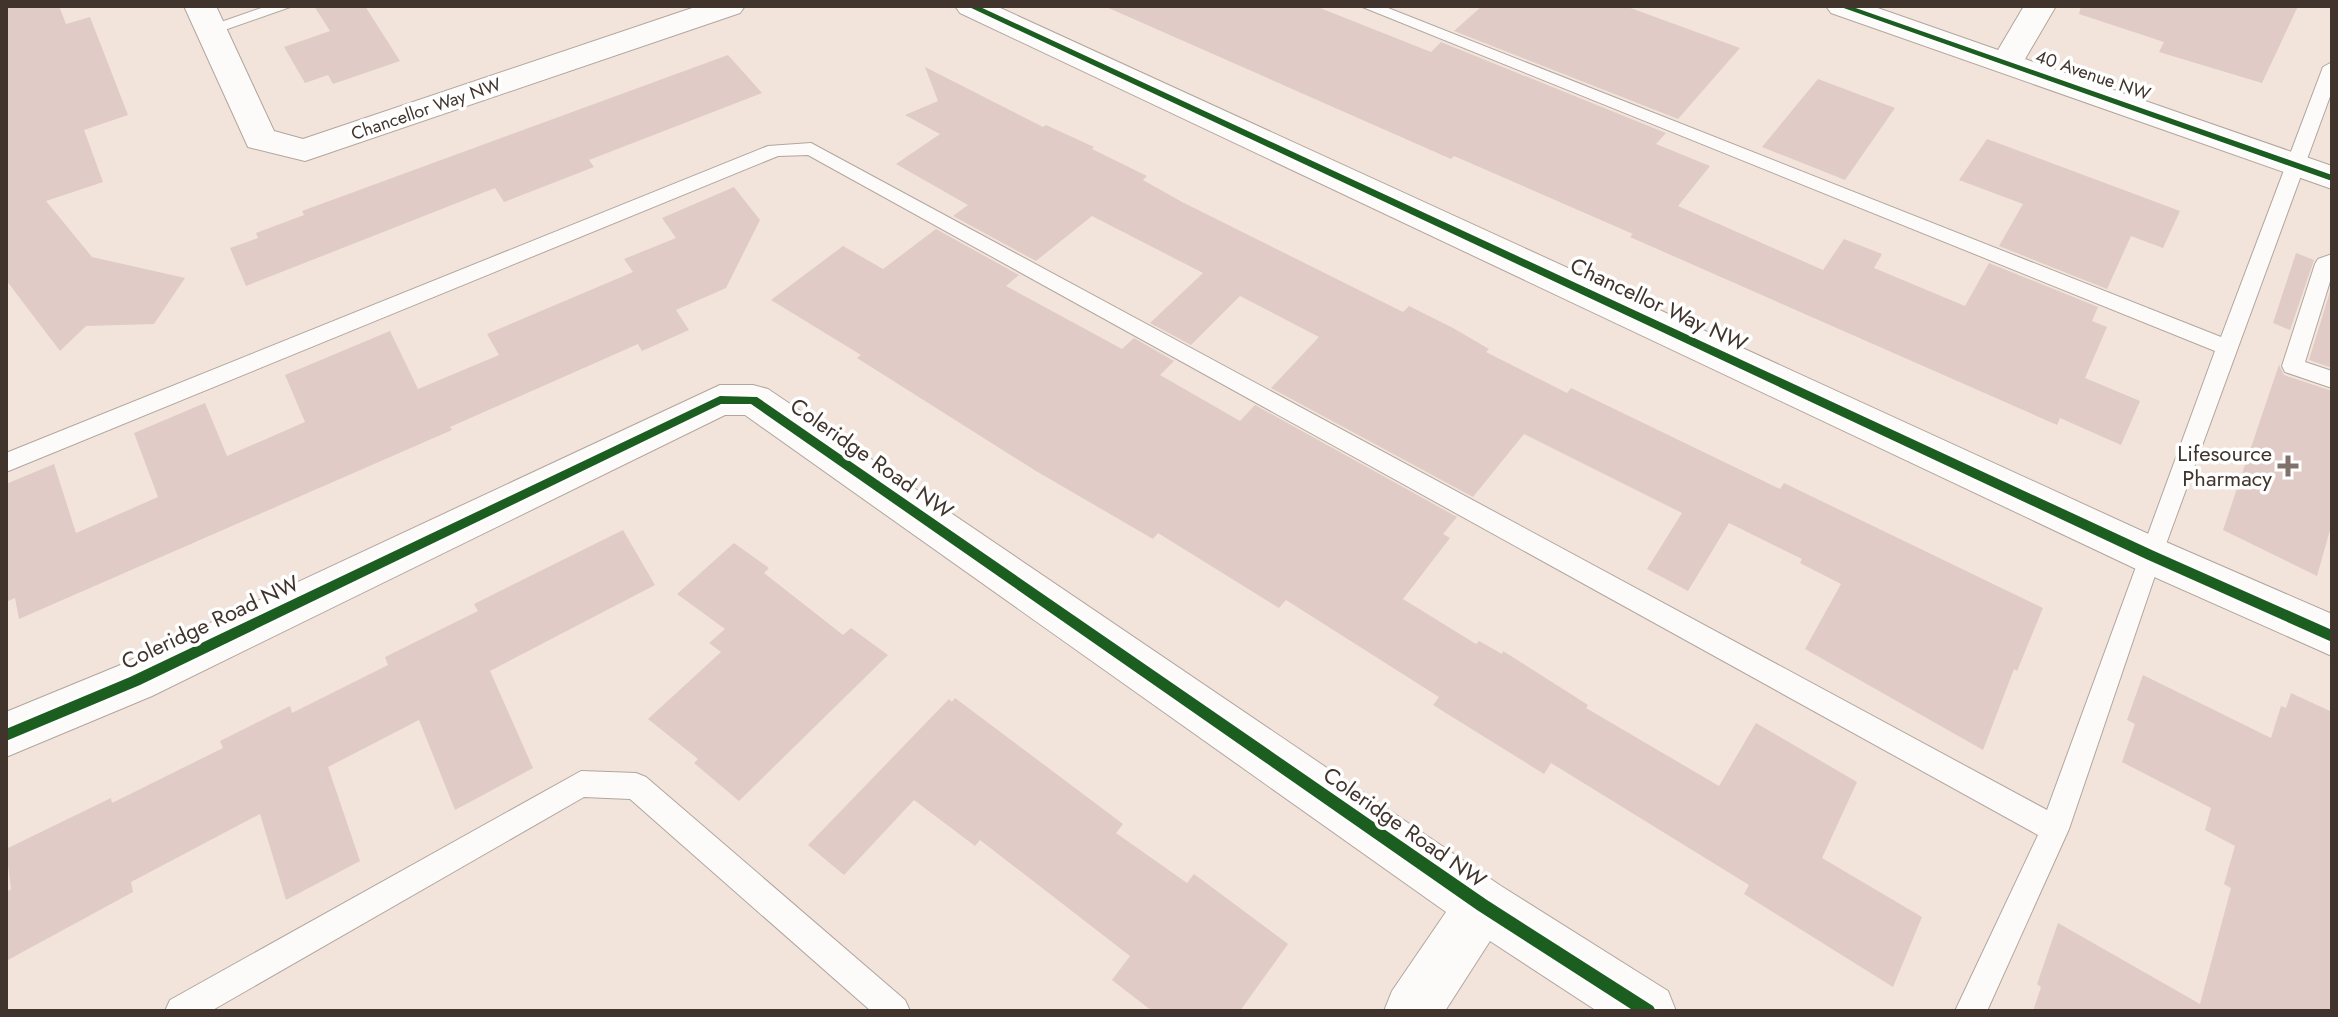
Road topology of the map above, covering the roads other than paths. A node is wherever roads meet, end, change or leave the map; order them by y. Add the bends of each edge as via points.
1 (285, 6) edge
2 (729, 6) edge
3 (971, 6) edge
4 (1368, 6) edge
5 (1842, 6) edge
6 (2040, 6) edge
7 (205, 18) edge
8 (2006, 63) junction
9 (2332, 67) edge
10 (2296, 166) junction
11 (2332, 178) edge
12 (2332, 261) edge
13 (2228, 348) junction
14 (2331, 376) edge
15 (6, 463) edge
16 (2150, 555) junction
17 (2332, 636) edge
18 (6, 735) edge
19 (2055, 829) junction
20 (1482, 905) junction
21 (181, 1011) edge
22 (894, 1011) edge
23 (1412, 1011) edge
24 (1648, 1011) edge
25 (1971, 1011) edge

1 - 7 lane
2 - 7 street, Chancellor Way NW via 305,150 260,139
3 - 16 street, Chancellor Way NW
4 - 13 lane
5 - 8 street, 40 Avenue NW
6 - 8 street
8 - 10 street, 40 Avenue NW
9 - 10 lane
10 - 11 street, 40 Avenue NW
10 - 13 lane
12 - 14 lane via 2325,264 2293,366
13 - 16 lane
15 - 19 lane via 775,150 811,149
16 - 17 street, Chancellor Way NW
16 - 19 lane
18 - 20 street, Coleridge Road NW via 135,681 720,400 753,400
19 - 25 lane
20 - 23 street
20 - 24 street, Coleridge Road NW
21 - 22 lane via 581,784 636,786

